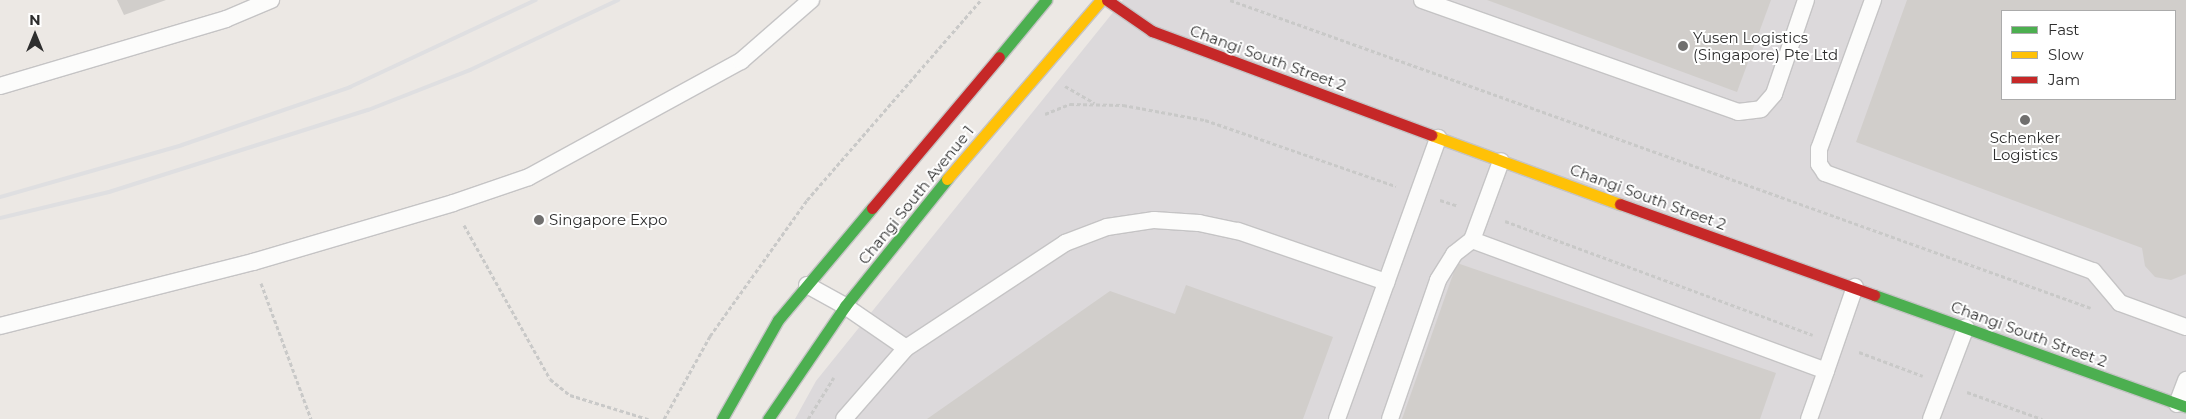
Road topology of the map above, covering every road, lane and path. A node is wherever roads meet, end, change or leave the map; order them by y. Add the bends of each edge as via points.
1 (270, 0) edge
2 (811, 0) edge
3 (981, 0) edge
4 (1046, 0) edge
5 (1101, 0) edge
6 (1107, 0) edge
7 (1230, 0) edge
8 (1422, 0) edge
9 (1806, 0) edge
10 (1872, 0) edge
11 (0, 86) edge
12 (1065, 86) dead end
13 (1096, 104) dead end
14 (1438, 138) junction
15 (1502, 161) junction
16 (453, 203) junction
17 (1472, 240) junction
18 (253, 262) junction
19 (1386, 282) junction
20 (807, 285) junction
21 (1855, 287) junction
22 (846, 306) junction
23 (2093, 309) dead end
24 (0, 326) edge
25 (2186, 326) edge
26 (1966, 327) junction
27 (906, 348) junction
28 (1826, 371) junction
29 (2186, 380) edge
30 (2181, 405) edge
31 (310, 419) edge
32 (648, 419) edge
33 (664, 419) edge
34 (722, 419) edge
35 (768, 419) edge
36 (844, 419) edge
37 (1337, 419) edge
38 (1390, 419) edge
39 (1809, 419) edge
40 (1931, 419) edge

1 - 11 lane via 226,20
2 - 16 lane via 741,61 528,177
3 - 33 path via 807,200 710,336
4 - 20 street, Changi South Avenue 1
5 - 22 street, Changi South Avenue 1 via 942,184
6 - 14 street, Changi South Street 2 via 1152,32
7 - 23 path
8 - 9 lane via 1738,112 1761,109 1774,94
10 - 25 lane via 1819,149 1819,164 1825,173 2093,271 2120,303
12 - 13 path
14 - 15 street, Changi South Street 2
14 - 19 lane
15 - 17 lane
15 - 21 street, Changi South Street 2
16 - 18 lane
16 - 32 path via 550,379 570,396
17 - 28 lane
17 - 38 lane via 1454,254 1438,280
18 - 24 lane
18 - 31 path
19 - 27 lane via 1238,231 1199,223 1154,220 1107,227 1065,244
19 - 37 lane
20 - 22 lane
20 - 34 street, Changi South Avenue 1 via 778,320
21 - 26 street, Changi South Street 2
21 - 28 lane
22 - 27 lane
22 - 35 street, Changi South Avenue 1 via 798,371
26 - 30 street, Changi South Street 2
26 - 40 lane
27 - 36 lane
28 - 39 lane
29 - 30 lane

